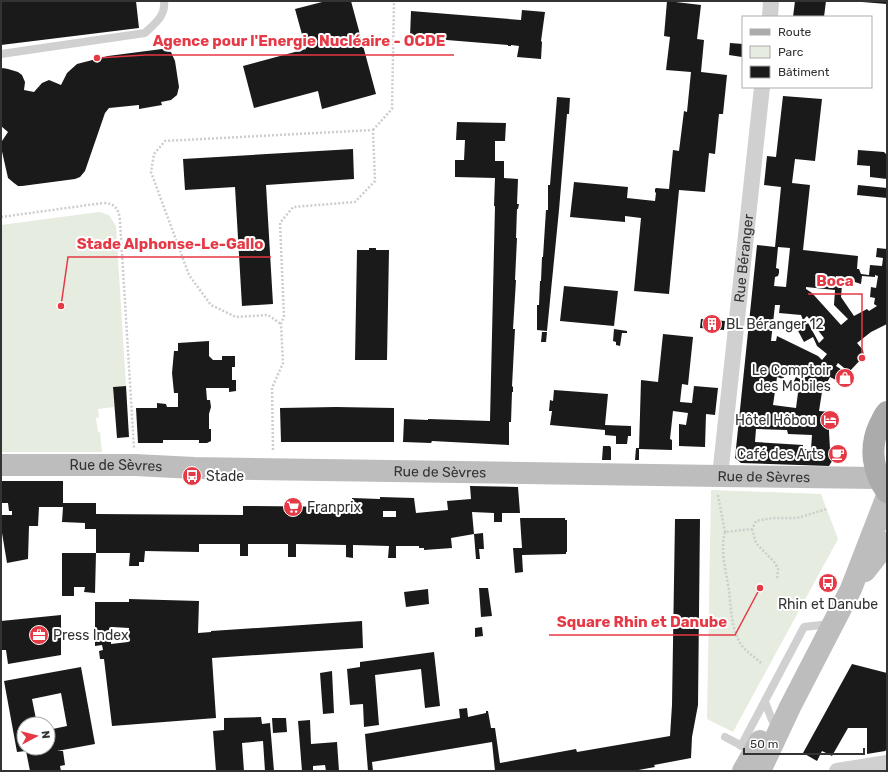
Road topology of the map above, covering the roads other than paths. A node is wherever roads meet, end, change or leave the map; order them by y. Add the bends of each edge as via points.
1 (164, 1) edge
2 (771, 1) edge
3 (770, 16) edge
4 (1, 54) edge
5 (762, 88) edge
6 (887, 412) edge
7 (1, 465) edge
8 (719, 483) junction
9 (884, 489) edge
10 (887, 543) edge
11 (850, 589) junction
12 (833, 624) junction
13 (790, 707) junction
14 (768, 711) junction
15 (725, 737) dead end
16 (749, 760) edge
17 (887, 762) edge
18 (837, 771) edge

1 - 4 lane via 161,17 145,33
2 - 3 street
5 - 8 street, Rue Béranger
6 - 9 main road via 875,435 873,456
7 - 8 street, Rue de Sèvres via 135,465
8 - 9 street, Rue de Sèvres
9 - 11 street
10 - 11 street
11 - 12 street
12 - 13 street
12 - 14 lane via 804,627
13 - 14 street
13 - 16 street
14 - 16 street
15 - 16 lane
17 - 18 street

